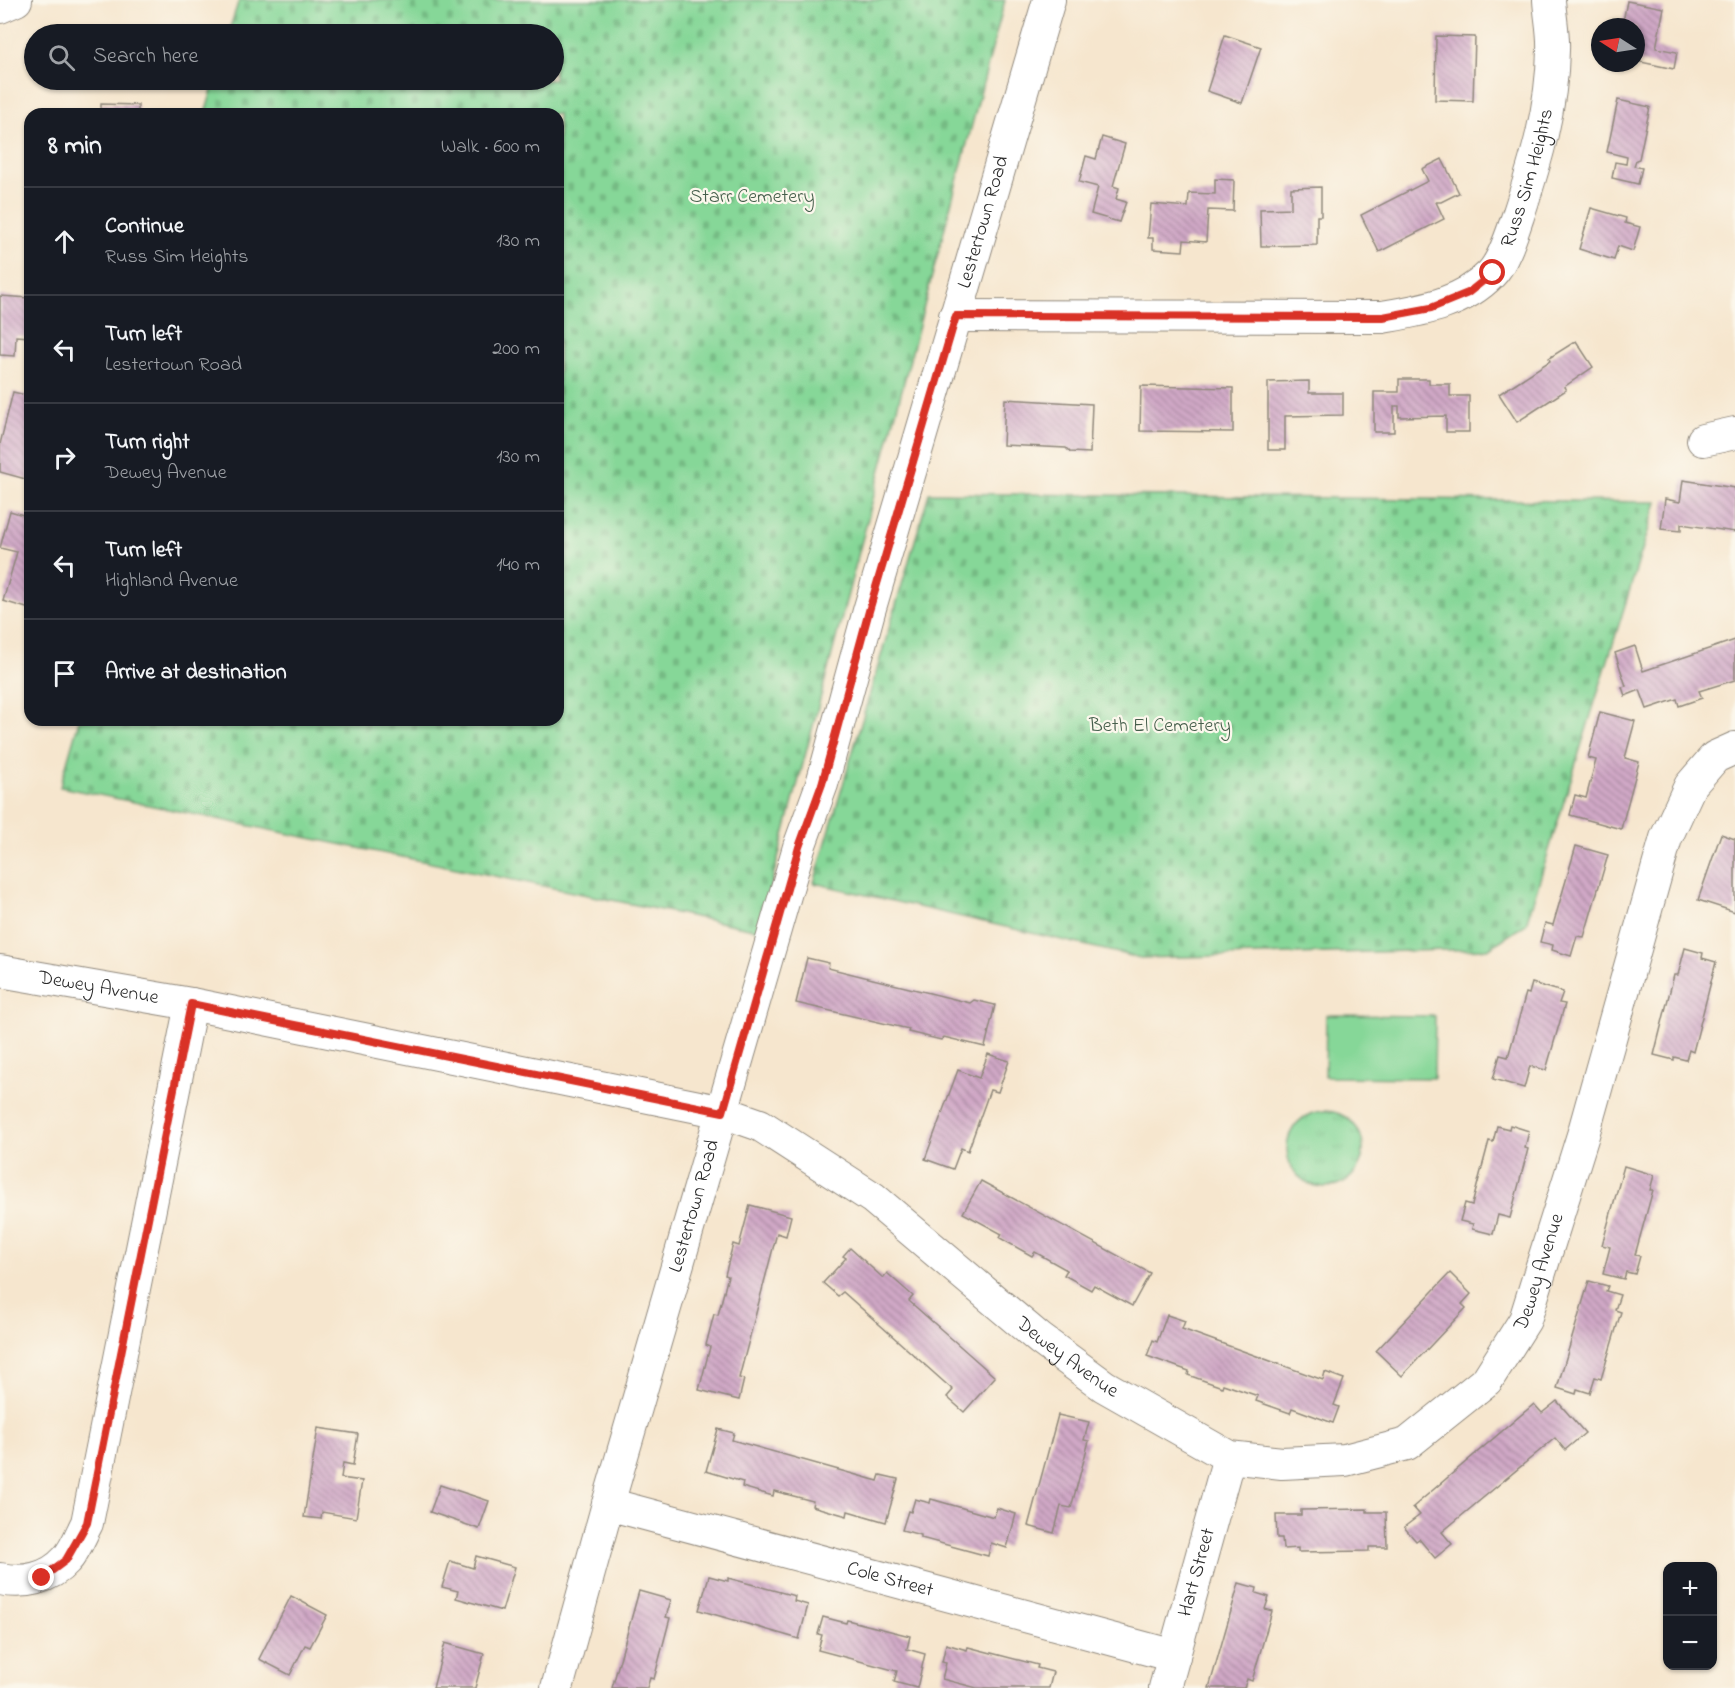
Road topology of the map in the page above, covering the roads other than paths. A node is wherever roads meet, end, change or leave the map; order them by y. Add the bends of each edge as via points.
1 (16, 0) edge
2 (1049, 0) edge
3 (1549, 0) edge
4 (0, 7) edge
5 (956, 316) junction
6 (1735, 433) edge
7 (1703, 440) dead end
8 (1735, 748) edge
9 (0, 971) edge
10 (191, 1004) junction
11 (723, 1112) junction
12 (1229, 1457) junction
13 (608, 1504) junction
14 (0, 1579) edge
15 (1174, 1656) junction
16 (557, 1688) edge
17 (1165, 1688) edge

1 - 4 street
2 - 5 street, Lestertown Road
3 - 5 street, Russ Sim Heights via 1554,49 1547,118 1532,175 1509,242 1493,273 1468,293 1431,308 1383,317
5 - 11 street, Lestertown Road
6 - 7 street
8 - 12 street, Dewey Avenue via 1715,757 1690,786 1666,837 1583,1135 1525,1320 1487,1380 1407,1444 1345,1460 1282,1463
9 - 10 street, Dewey Avenue
10 - 11 street, Dewey Avenue
10 - 14 street via 87,1523 66,1560 42,1578 15,1582
11 - 12 street, Dewey Avenue via 760,1125 873,1198 1040,1340 1104,1386
11 - 13 street, Lestertown Road
12 - 15 street, Hart Street
13 - 15 street, Cole Street
13 - 16 street, Lestertown Road
15 - 17 street, Hart Street

